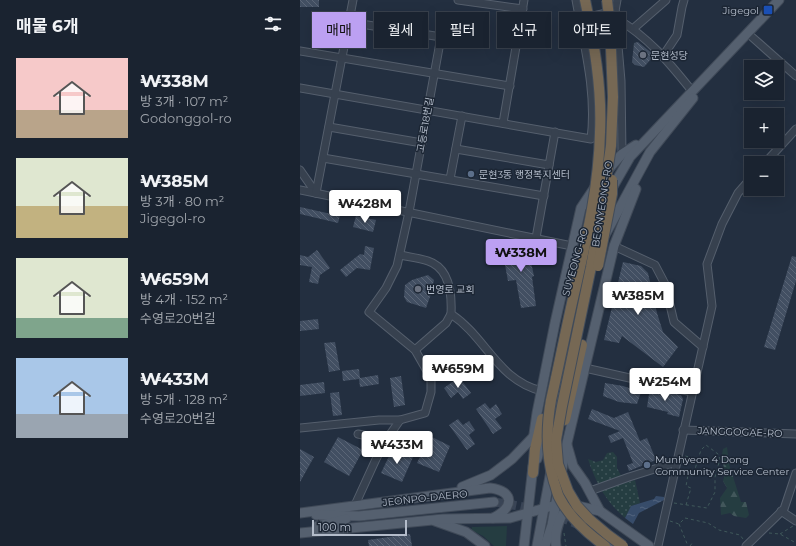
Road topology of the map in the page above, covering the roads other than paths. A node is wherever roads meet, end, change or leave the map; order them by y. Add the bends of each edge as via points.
1 (353, 0) edge
2 (458, 0) edge
3 (524, 0) edge
4 (576, 0) edge
5 (584, 0) edge
6 (607, 0) edge
7 (617, 0) edge
8 (666, 0) edge
9 (684, 0) edge
10 (779, 0) edge
11 (787, 0) edge
12 (493, 2) edge
13 (523, 9) junction
14 (351, 12) edge
15 (578, 12) edge
16 (615, 12) edge
17 (626, 22) edge
18 (366, 25) edge
19 (634, 28) junction
20 (752, 37) junction
21 (344, 48) edge
22 (585, 48) edge
23 (618, 48) edge
24 (300, 51) edge
25 (663, 56) junction
26 (342, 58) junction
27 (434, 73) junction
28 (796, 76) edge
29 (510, 86) junction
30 (300, 88) edge
31 (692, 91) junction
32 (335, 94) junction
33 (428, 110) junction
34 (462, 116) junction
35 (503, 123) junction
36 (329, 127) junction
37 (796, 129) edge
38 (555, 132) junction
39 (600, 132) junction
40 (422, 143) junction
41 (611, 146) junction
42 (655, 146) junction
43 (456, 149) junction
44 (626, 155) junction
45 (771, 156) edge
46 (323, 158) junction
47 (549, 165) junction
48 (300, 170) edge
49 (416, 174) junction
50 (450, 179) junction
51 (744, 186) edge
52 (631, 188) junction
53 (300, 190) edge
54 (316, 193) junction
55 (544, 196) junction
56 (409, 212) junction
57 (536, 238) junction
58 (572, 246) junction
59 (614, 246) junction
60 (400, 255) junction
61 (451, 314) junction
62 (702, 347) junction
63 (415, 350) junction
64 (585, 368) junction
65 (542, 391) junction
66 (692, 392) junction
67 (400, 420) junction
68 (565, 420) junction
69 (300, 428) edge
70 (683, 430) junction
71 (358, 434) dead end
72 (536, 434) junction
73 (796, 434) edge
74 (567, 443) junction
75 (377, 457) junction
76 (677, 458) junction
77 (533, 473) junction
78 (551, 473) junction
79 (796, 473) edge
80 (590, 491) junction
81 (449, 492) junction
82 (494, 502) tunnel mouth
83 (355, 505) junction
84 (556, 505) junction
85 (573, 505) junction
86 (544, 507) junction
87 (600, 511) junction
88 (781, 511) junction
89 (528, 512) junction
90 (300, 514) edge
91 (359, 516) junction
92 (492, 518) junction
93 (432, 519) junction
94 (796, 521) edge
95 (586, 528) tunnel mouth
96 (300, 532) edge
97 (747, 545) edge
98 (485, 546) edge
99 (524, 546) edge
100 (537, 546) edge
101 (546, 546) edge
102 (556, 546) edge
103 (605, 546) edge
104 (615, 546) edge
105 (623, 546) edge
106 (649, 546) edge
107 (658, 546) edge

1 - 14 street
2 - 12 street
3 - 13 street
4 - 15 street
5 - 39 highway, BEONYEONG-RO, bridge via 593,38 599,86
6 - 41 highway, BEONYEONG-RO, bridge via 613,97
7 - 16 street
8 - 19 street
9 - 25 street via 676,35
10 - 31 main road
11 - 20 main road, SUYEONG-RO
12 - 13 street
13 - 29 street
17 - 19 street
18 - 27 street, 고등로18번길 via 441,37
19 - 25 street
20 - 28 street
20 - 42 main road, SUYEONG-RO via 685,107
21 - 26 street
22 - 38 street via 591,84 591,139
23 - 44 street
24 - 26 street
25 - 31 street
26 - 27 street
26 - 32 street
27 - 29 street
27 - 33 street, 고등로18번길
29 - 35 street
30 - 32 street
31 - 44 main road via 658,128
32 - 33 street
32 - 36 street
33 - 34 street
33 - 40 street, 고등로18번길
34 - 35 street
34 - 43 street
35 - 38 street
36 - 40 street
36 - 46 street
37 - 45 street
38 - 47 street
39 - 72 highway, bridge via 542,419
39 - 103 highway, BEONYEONG-RO, bridge via 593,205 548,417 547,441 550,469 559,497 579,525
40 - 49 street, 고등로18번길
41 - 68 highway, bridge via 612,194 606,232
41 - 105 highway, BEONYEONG-RO, bridge via 591,267 556,440 558,464 577,506
42 - 52 main road, SUYEONG-RO
42 - 59 main road, SUYEONG-RO
43 - 47 street
43 - 50 street
44 - 52 main road via 634,165 636,173
44 - 58 main road via 600,179 581,208
44 - 77 main road, SUYEONG-RO via 591,239 551,411
46 - 49 street
46 - 54 street
47 - 55 street
48 - 54 street
49 - 50 street
49 - 56 street, 고등로18번길
50 - 55 street
51 - 62 street via 722,224 707,264 712,306
52 - 78 main road, SUYEONG-RO via 596,251 572,334 557,400
53 - 54 street
54 - 56 street
55 - 57 street
56 - 57 street
56 - 60 street, 고등로18번길
57 - 58 street
58 - 65 main road
59 - 62 street via 655,265 665,284 674,322
59 - 64 main road, SUYEONG-RO
60 - 61 street via 427,260 442,270 448,279
60 - 63 street, 고등로18번길 via 386,288 369,312
61 - 63 street via 446,323
61 - 65 street via 463,322 514,379
62 - 66 street
63 - 67 street via 430,378 431,392 424,413
64 - 66 street
64 - 74 main road, SUYEONG-RO
65 - 72 main road
66 - 70 street
67 - 69 street
67 - 75 street
68 - 74 main road
68 - 78 main road
70 - 73 street, JANGGOGAE-RO
70 - 76 street
71 - 75 street via 372,437
72 - 77 highway
72 - 81 main road via 512,459 491,475
74 - 80 main road via 573,466
74 - 84 main road, SUYEONG-RO
75 - 83 street
76 - 80 street
76 - 107 street
77 - 89 main road, SUYEONG-RO
78 - 86 main road
79 - 88 street via 784,509
80 - 87 main road
81 - 83 main road
81 - 92 main road via 490,488 503,491 507,496 507,508 502,514
82 - 91 main road, JEONPO-DAERO
83 - 90 main road
84 - 85 main road
84 - 86 main road
84 - 101 main road, SUYEONG-RO
85 - 87 main road
85 - 102 main road via 567,508 560,519
86 - 89 main road
86 - 100 main road
87 - 106 main road
88 - 94 street
88 - 97 street
89 - 92 main road via 510,518
89 - 99 main road, SUYEONG-RO
90 - 91 main road, JEONPO-DAERO
91 - 96 main road, JEONPO-DAERO
92 - 93 main road
93 - 96 main road
93 - 98 main road via 466,532
95 - 104 main road

